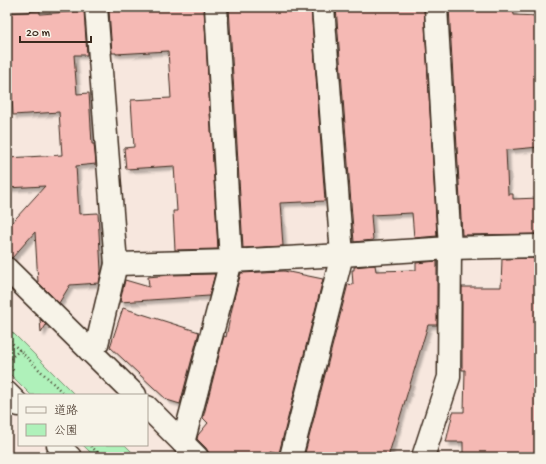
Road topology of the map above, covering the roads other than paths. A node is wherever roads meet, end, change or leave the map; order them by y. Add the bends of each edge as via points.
1 (96, 7) edge
2 (216, 7) edge
3 (324, 7) edge
4 (436, 7) edge
5 (539, 246) edge
6 (450, 248) junction
7 (342, 255) junction
8 (231, 261) junction
9 (116, 264) junction
10 (7, 269) edge
11 (90, 351) junction
12 (7, 393) edge
13 (134, 394) edge
14 (18, 404) edge
15 (148, 408) edge
16 (59, 446) edge
17 (190, 450) edge
18 (70, 457) edge
19 (291, 457) edge
20 (423, 457) edge

1 - 9 street
2 - 8 street
3 - 7 street
4 - 6 street
5 - 6 street
6 - 7 street
6 - 20 street via 449,377
7 - 8 street
7 - 19 street
8 - 9 street
8 - 17 street
9 - 11 street via 97,344
10 - 11 street
11 - 13 street
12 - 14 street
15 - 17 street
16 - 18 street

